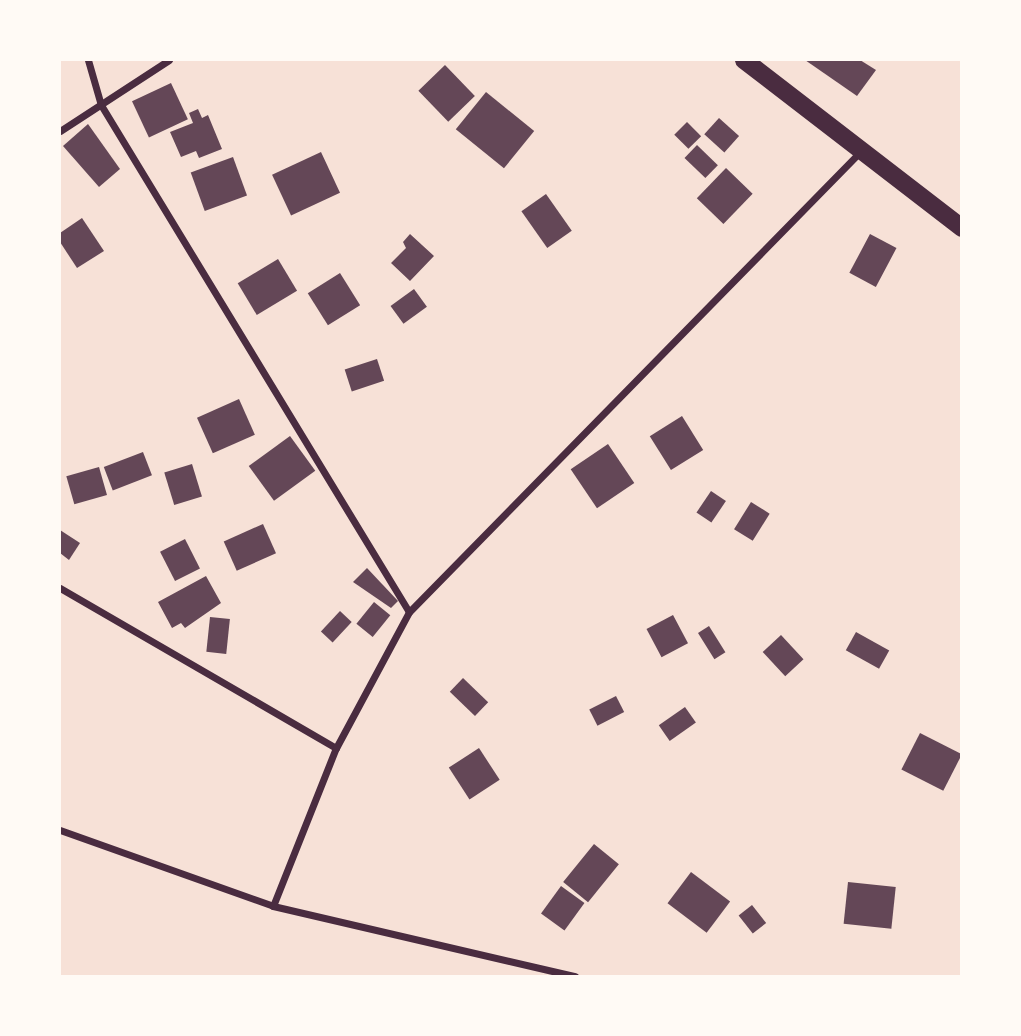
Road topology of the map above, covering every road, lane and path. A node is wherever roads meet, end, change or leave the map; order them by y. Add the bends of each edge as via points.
1 (88, 60) edge
2 (169, 60) edge
3 (744, 60) edge
4 (101, 105) junction
5 (60, 131) edge
6 (860, 152) junction
7 (961, 228) edge
8 (60, 588) edge
9 (409, 612) junction
10 (337, 748) junction
11 (60, 830) edge
12 (273, 906) junction
13 (575, 976) edge

1 - 4 street
2 - 4 street
3 - 6 main road
4 - 5 street
4 - 9 street
6 - 7 main road
6 - 9 street via 552,460
8 - 10 street
9 - 10 street
10 - 12 street
11 - 12 street
12 - 13 street

